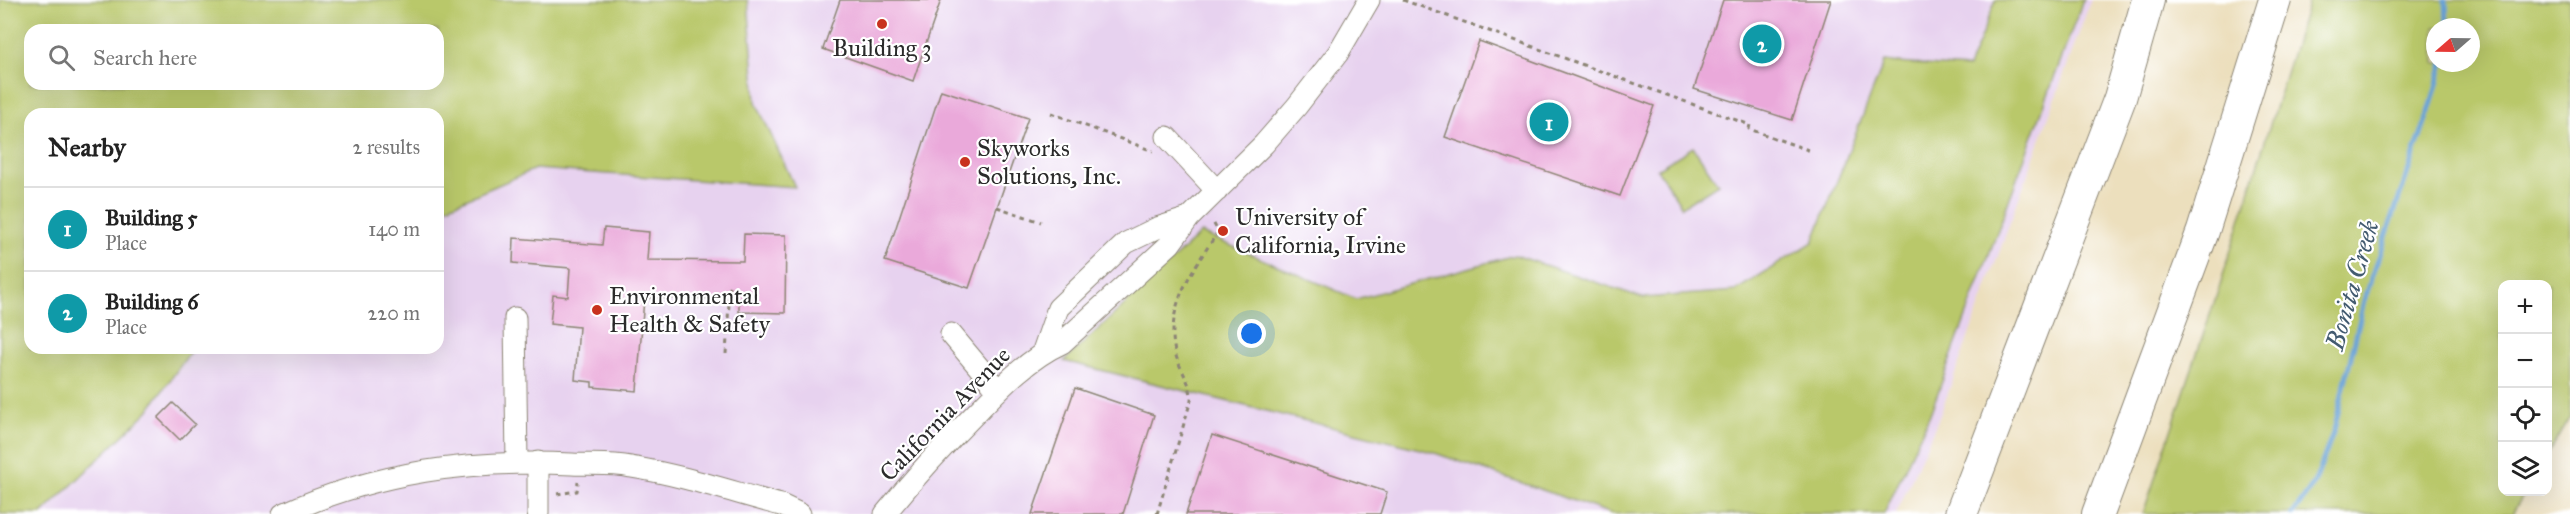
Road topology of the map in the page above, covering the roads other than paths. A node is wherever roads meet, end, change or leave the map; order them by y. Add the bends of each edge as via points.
1 (1369, 0) edge
2 (2148, 0) edge
3 (2275, 0) edge
4 (1167, 137) dead end
5 (1217, 191) junction
6 (1195, 212) junction
7 (515, 318) dead end
8 (951, 334) dead end
9 (1043, 351) junction
10 (998, 390) junction
11 (1984, 451) junction
12 (527, 463) junction
13 (544, 507) edge
14 (283, 514) edge
15 (800, 514) edge
16 (885, 514) edge
17 (1952, 514) edge
18 (1961, 514) edge
19 (2098, 514) edge

1 - 5 street, California Avenue via 1338,53 1298,106
2 - 11 highway via 2120,98
3 - 19 highway via 2203,231
4 - 5 street
5 - 6 street, California Avenue
6 - 9 street, California Avenue via 1170,244 1062,343
6 - 9 street, California Avenue via 1126,243 1058,308
7 - 12 street
8 - 10 street
9 - 10 street, California Avenue
10 - 16 street, California Avenue via 930,460
11 - 17 highway
11 - 18 highway
12 - 13 street
12 - 14 street via 470,465 381,479
12 - 15 street via 640,469 781,505

